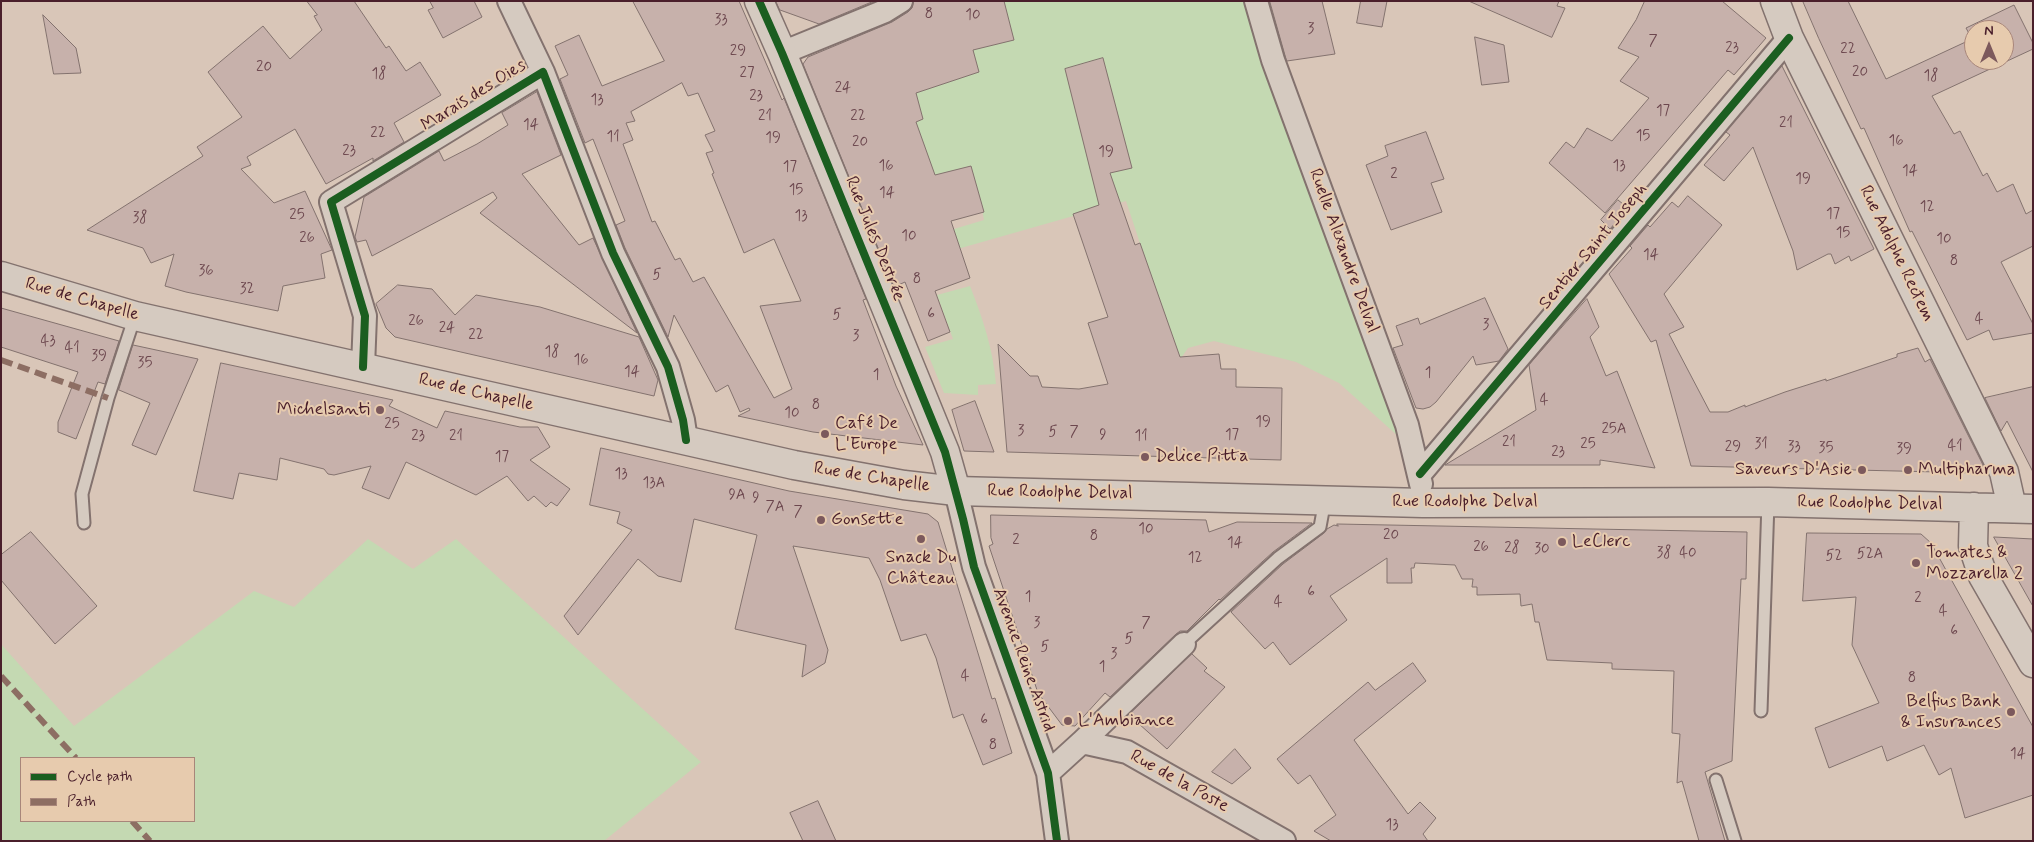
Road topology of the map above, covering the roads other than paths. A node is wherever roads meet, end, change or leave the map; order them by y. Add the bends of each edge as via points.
1 (509, 1) edge
2 (760, 1) edge
3 (901, 1) edge
4 (1256, 1) edge
5 (1775, 1) edge
6 (1789, 38) junction
7 (782, 53) junction
8 (543, 72) junction
9 (1, 276) edge
10 (135, 316) junction
11 (363, 367) junction
12 (686, 440) junction
13 (1420, 474) junction
14 (956, 490) junction
15 (1325, 500) junction
16 (1768, 502) junction
17 (1423, 503) junction
18 (1974, 507) junction
19 (2022, 508) edge
20 (84, 523) dead end
21 (1184, 644) joint
22 (2033, 663) edge
23 (1761, 711) dead end
24 (1082, 742) junction
25 (1048, 773) junction
26 (1716, 780) dead end
27 (1057, 841) edge
28 (1284, 841) edge
29 (1735, 841) edge

1 - 8 street
2 - 7 main road, Rue Jules Destrée
3 - 7 street via 886,11
4 - 13 street, Ruelle Alexandre Delval via 1273,60 1408,425
5 - 6 main road, Rue Adolphe Rectem
6 - 13 street, Sentier Saint Joseph
6 - 19 main road, Rue Adolphe Rectem
7 - 14 main road, Rue Jules Destrée via 944,452
8 - 11 street, Marais des Oies via 330,202 365,316
8 - 12 street, Marais des Oies via 613,254 668,367 684,420
9 - 10 main road, Rue de Chapelle
10 - 11 main road, Rue de Chapelle
10 - 20 lane via 82,494
11 - 12 main road, Rue de Chapelle
12 - 14 main road, Rue de Chapelle via 904,485
13 - 17 street, Ruelle Alexandre Delval
14 - 15 main road, Rue Rodolphe Delval
14 - 25 street, Avenue Reine Astrid via 974,567
15 - 17 main road, Rue Rodolphe Delval
15 - 21 lane via 1320,527 1278,558
16 - 17 main road, Rue Rodolphe Delval
16 - 18 main road, Rue Rodolphe Delval
16 - 23 lane
18 - 19 main road, Rue Rodolphe Delval
18 - 22 main road via 1973,546 1983,576
21 - 24 street
24 - 25 street
24 - 28 street, Rue de la Poste via 1127,752
25 - 27 street, Avenue Reine Astrid
26 - 29 lane

